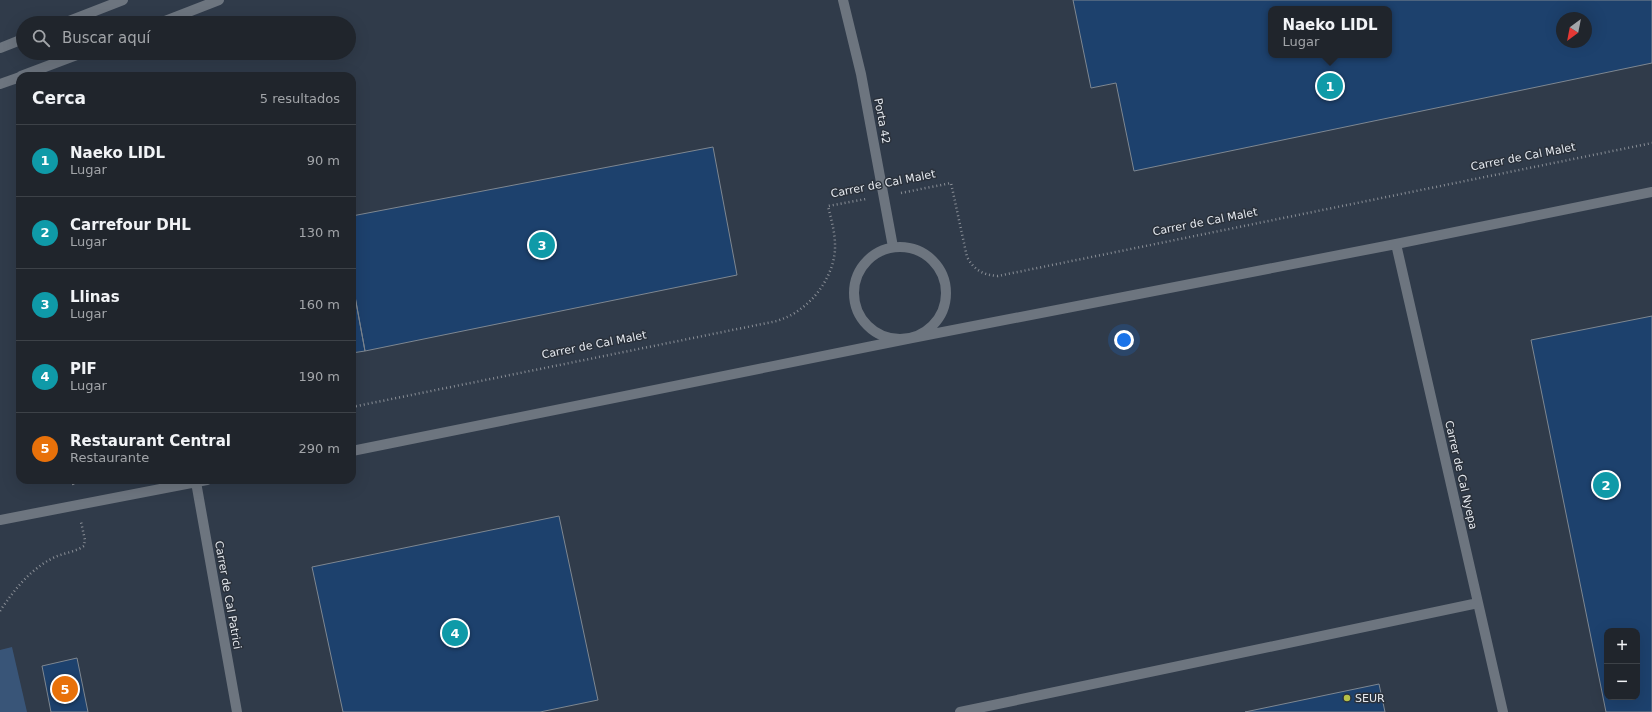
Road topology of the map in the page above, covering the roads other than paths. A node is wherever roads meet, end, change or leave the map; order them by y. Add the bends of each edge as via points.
1 (122, 0) edge
2 (219, 0) edge
3 (843, 0) edge
4 (82, 16) edge
5 (178, 16) edge
6 (16, 42) edge
7 (0, 48) edge
8 (63, 60) edge
9 (32, 72) edge
10 (16, 78) edge
11 (0, 84) edge
12 (1652, 192) edge
13 (1396, 244) junction
14 (893, 247) junction
15 (912, 338) junction
16 (356, 450) edge
17 (186, 484) edge
18 (196, 484) edge
19 (0, 520) edge
20 (1478, 603) junction
21 (237, 712) edge
22 (960, 712) edge
23 (1503, 712) edge

1 - 4 street
2 - 5 street
3 - 14 street, Porta 42 via 861,74
6 - 7 street
8 - 9 street
10 - 11 street
12 - 13 street
13 - 15 street
13 - 20 street, Carrer de Cal Nyepa
14 - 15 street via 908,247 923,252 935,262 943,276 946,291 944,306 937,320 926,331
14 - 15 street via 879,251 867,260 858,272 854,302 869,328 882,336
15 - 16 street
17 - 19 street
18 - 21 street, Carrer de Cal Patrici
20 - 22 street
20 - 23 street, Carrer de Cal Nyepa

